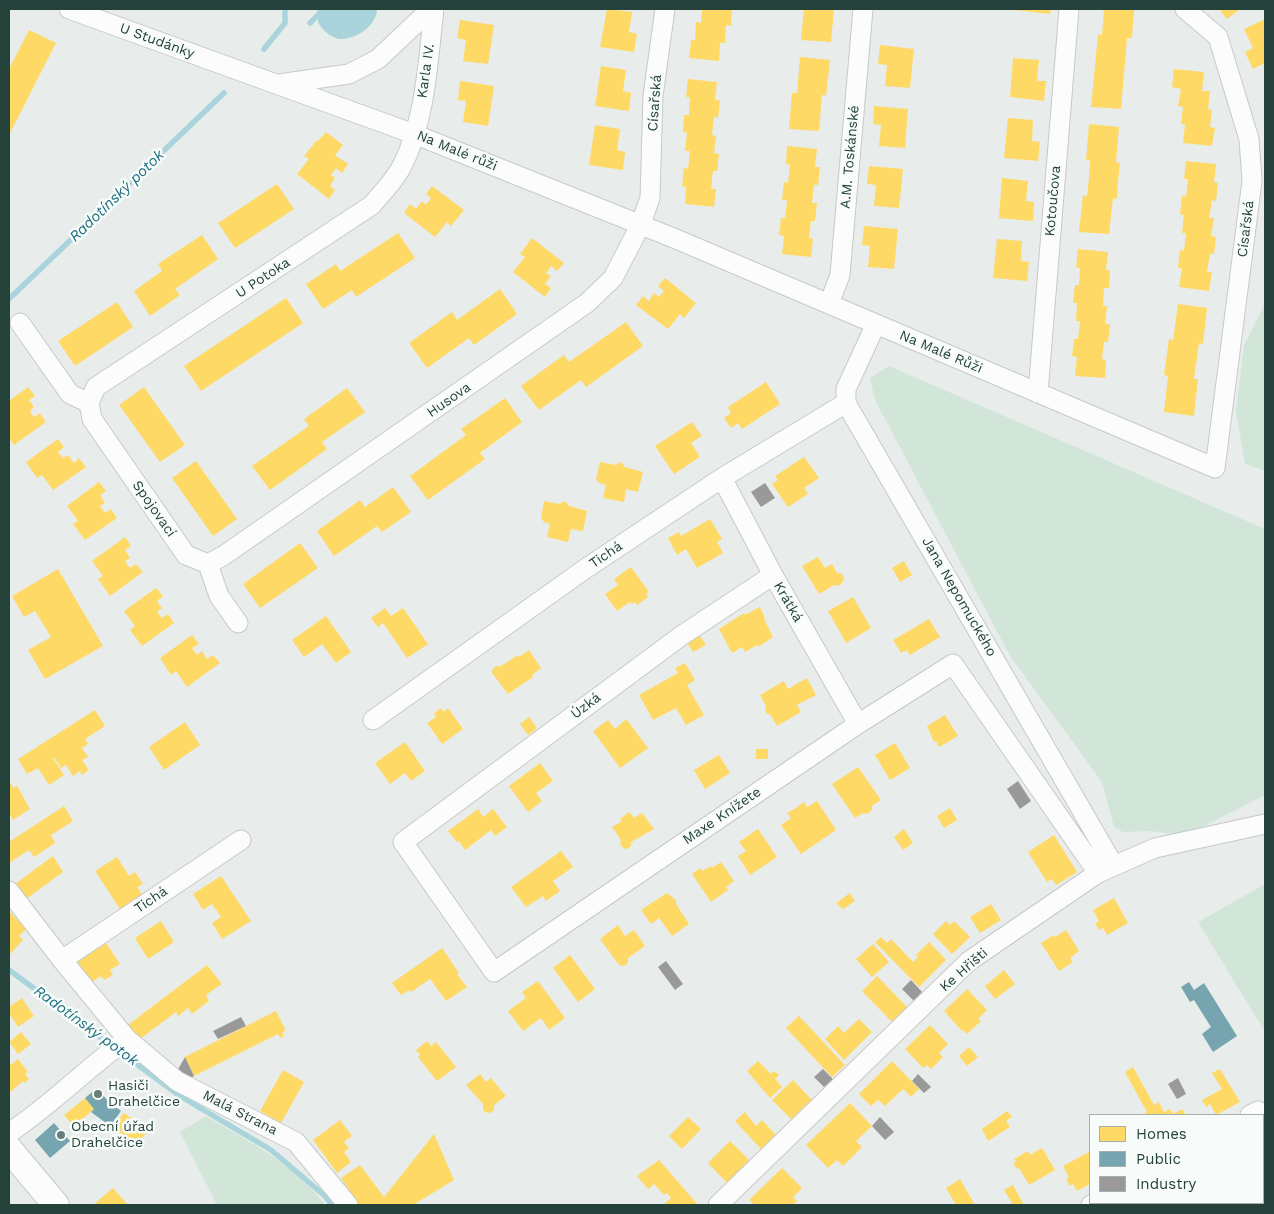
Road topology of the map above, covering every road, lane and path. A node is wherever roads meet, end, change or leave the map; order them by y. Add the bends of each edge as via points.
1 (69, 9) edge
2 (432, 9) edge
3 (665, 9) edge
4 (863, 9) edge
5 (1069, 9) edge
6 (1185, 9) edge
7 (245, 72) joint
8 (276, 84) junction
9 (414, 134) junction
10 (650, 198) joint
11 (640, 226) junction
12 (668, 236) joint
13 (829, 304) junction
14 (20, 323) dead end
15 (876, 324) junction
16 (1038, 393) junction
17 (90, 402) junction
18 (846, 403) junction
19 (1215, 468) joint
20 (722, 478) junction
21 (208, 564) junction
22 (773, 575) junction
23 (238, 624) dead end
24 (373, 720) dead end
25 (858, 724) junction
26 (1265, 824) edge
27 (241, 840) dead end
28 (1106, 869) junction
29 (9, 891) edge
30 (62, 960) junction
31 (494, 972) joint
32 (124, 1042) junction
33 (9, 1133) edge
34 (9, 1149) edge
35 (56, 1205) edge
36 (348, 1205) edge
37 (718, 1205) edge

1 - 7 street, U Studánky
2 - 8 street via 378,59 349,74
2 - 9 street, Karla IV. via 426,85
3 - 10 street, Císařská via 653,96
4 - 13 street, A.M. Toskánské via 840,276
5 - 16 street, Kotoučova
6 - 19 street, Císařská via 1218,37 1249,139 1252,181
7 - 8 street, Na Malé růži
8 - 9 street, Na Malé růži
9 - 11 street, Na Malé růži
9 - 17 street, U Potoka via 402,167 372,205 96,387
10 - 11 street, Husova
11 - 12 street, Na Malé růži
11 - 21 street, Husova via 613,278 587,303
12 - 13 street, Na Malé Růži
13 - 15 street, Na Malé Růži
14 - 17 street via 70,394
15 - 16 street, Na Malé Růži
15 - 18 street via 846,388
16 - 19 street, Na Malé Růži
17 - 21 street, Spojovací via 92,419 186,555
18 - 20 street, Tichá
18 - 28 street, Jana Nepomuckého
20 - 22 street, Krátká
20 - 24 street, Tichá via 585,569
21 - 23 street via 219,596
22 - 25 street, Krátká
22 - 31 street, Úzká via 681,636 403,842
25 - 28 street, Maxe Knížete via 953,664
25 - 31 street, Maxe Knížete
26 - 28 street, Ke Hřišti via 1155,848
27 - 30 street, Tichá
28 - 37 street, Ke Hřišti via 969,962
29 - 30 street, Malá Strana
30 - 32 street, Malá Strana
32 - 33 street via 32,1118
32 - 36 street, Malá Strana via 177,1081 296,1142
34 - 35 main road

